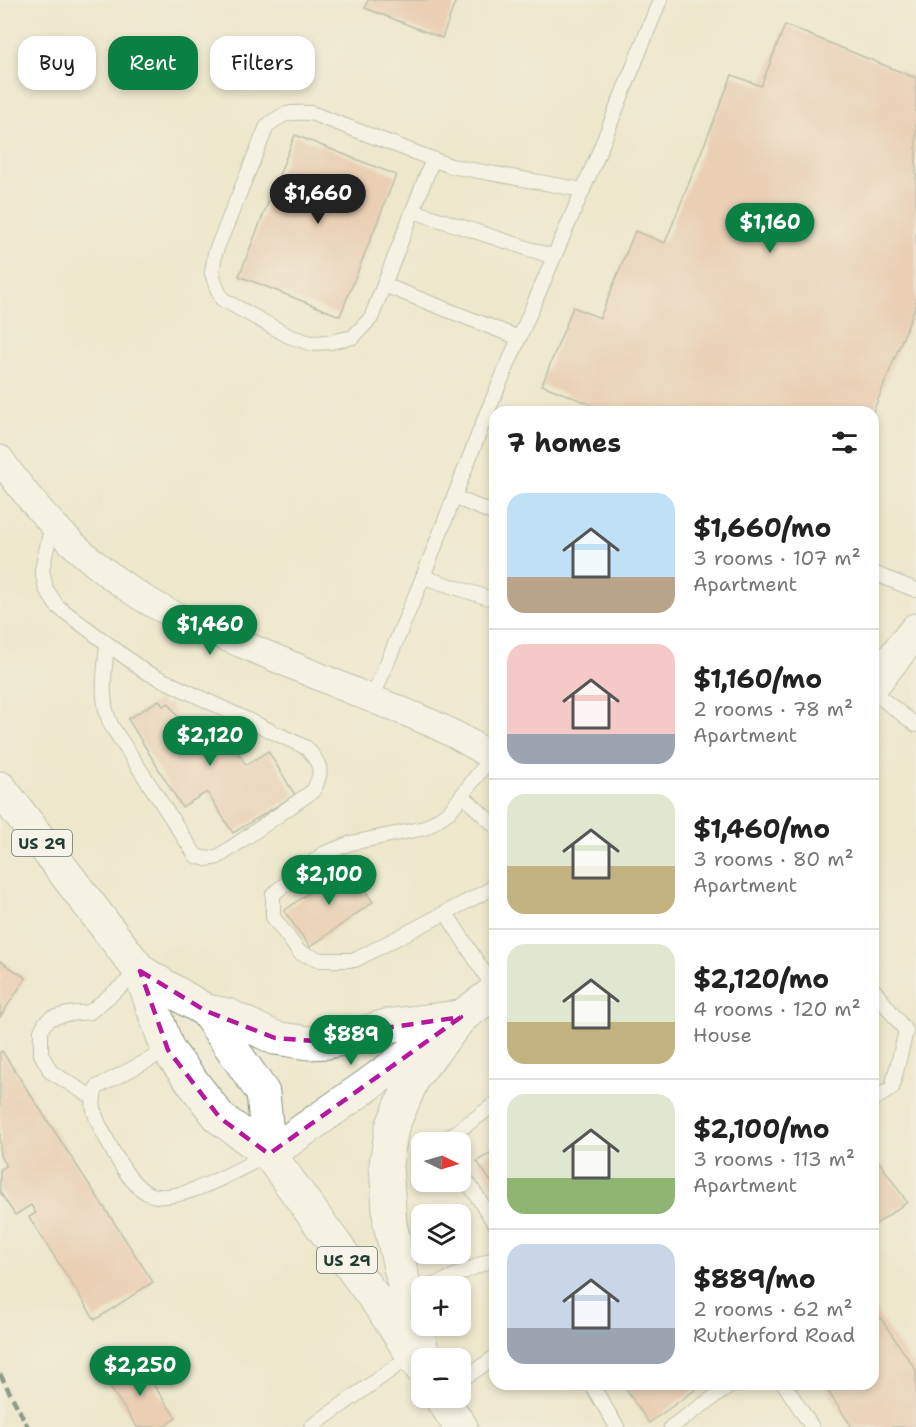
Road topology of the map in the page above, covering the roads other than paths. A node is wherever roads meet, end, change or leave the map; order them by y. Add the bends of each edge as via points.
1 (660, 0) edge
2 (433, 159) junction
3 (583, 190) junction
4 (413, 211) junction
5 (554, 257) junction
6 (384, 285) junction
7 (519, 338) junction
8 (494, 406) edge
9 (489, 419) edge
10 (0, 459) edge
11 (454, 497) junction
12 (489, 512) edge
13 (52, 524) junction
14 (879, 575) edge
15 (423, 577) junction
16 (916, 590) edge
17 (489, 598) edge
18 (916, 630) edge
19 (107, 644) junction
20 (879, 676) edge
21 (879, 697) edge
22 (372, 699) junction
23 (916, 725) edge
24 (489, 756) edge
25 (489, 763) edge
26 (0, 788) edge
27 (462, 795) junction
28 (489, 820) edge
29 (489, 888) edge
30 (446, 913) junction
31 (140, 971) junction
32 (489, 981) edge
33 (489, 996) edge
34 (879, 997) edge
35 (206, 1011) junction
36 (461, 1017) junction
37 (168, 1050) junction
38 (879, 1096) edge
39 (92, 1097) junction
40 (489, 1108) edge
41 (478, 1115) junction
42 (489, 1118) edge
43 (456, 1132) edge
44 (269, 1154) junction
45 (471, 1187) edge
46 (489, 1215) edge
47 (489, 1261) edge
48 (410, 1296) edge
49 (418, 1348) edge
50 (489, 1361) edge
51 (411, 1366) edge
52 (471, 1373) edge
53 (595, 1390) edge
54 (724, 1390) edge
55 (788, 1390) edge
56 (448, 1408) edge
57 (311, 1427) edge
58 (461, 1427) edge
59 (617, 1427) edge
60 (671, 1427) edge
61 (812, 1427) edge

1 - 3 lane
2 - 3 lane via 451,166
2 - 4 lane
2 - 6 lane via 311,113 280,115 267,126 215,253 212,273 222,299 289,336 310,343 353,337 371,318
3 - 5 lane
4 - 5 lane
4 - 6 lane
5 - 7 lane
6 - 7 lane
7 - 8 lane
9 - 11 lane
10 - 13 street
11 - 12 lane
11 - 15 lane
13 - 19 lane via 42,570 46,589 57,606
13 - 22 street via 101,569 143,598 188,622
14 - 16 lane
15 - 17 lane
15 - 22 lane
18 - 20 main road
19 - 19 lane via 144,671 307,748 318,762 321,777 313,791 218,857 196,856 104,710
21 - 23 lane
22 - 24 street via 438,726
25 - 27 lane
26 - 31 main road, US 29
27 - 28 lane
27 - 30 lane via 450,811 425,828 351,843 323,854 273,894 273,918 300,953 321,960 356,960
29 - 30 lane
30 - 32 lane
31 - 35 main road, US 29
31 - 37 main road, US 29
31 - 39 lane via 90,1012 51,1018 41,1031 41,1054 51,1072
33 - 36 main road
34 - 38 lane via 906,1031 892,1088
35 - 36 main road via 227,1015 275,1038 309,1043 337,1040 386,1026
35 - 44 main road, US 29 via 263,1093
36 - 44 main road
36 - 48 main road via 414,1076 392,1126 386,1164 387,1200
37 - 39 lane via 98,1087
37 - 44 main road, US 29 via 220,1118
39 - 44 lane via 93,1109 107,1140 135,1185 149,1195 185,1194
40 - 41 lane
41 - 42 lane
41 - 43 lane
44 - 48 main road, US 29
45 - 46 lane
47 - 48 lane
48 - 49 main road
50 - 52 lane
51 - 57 lane
53 - 59 lane
54 - 60 lane
55 - 61 lane
56 - 58 main road

